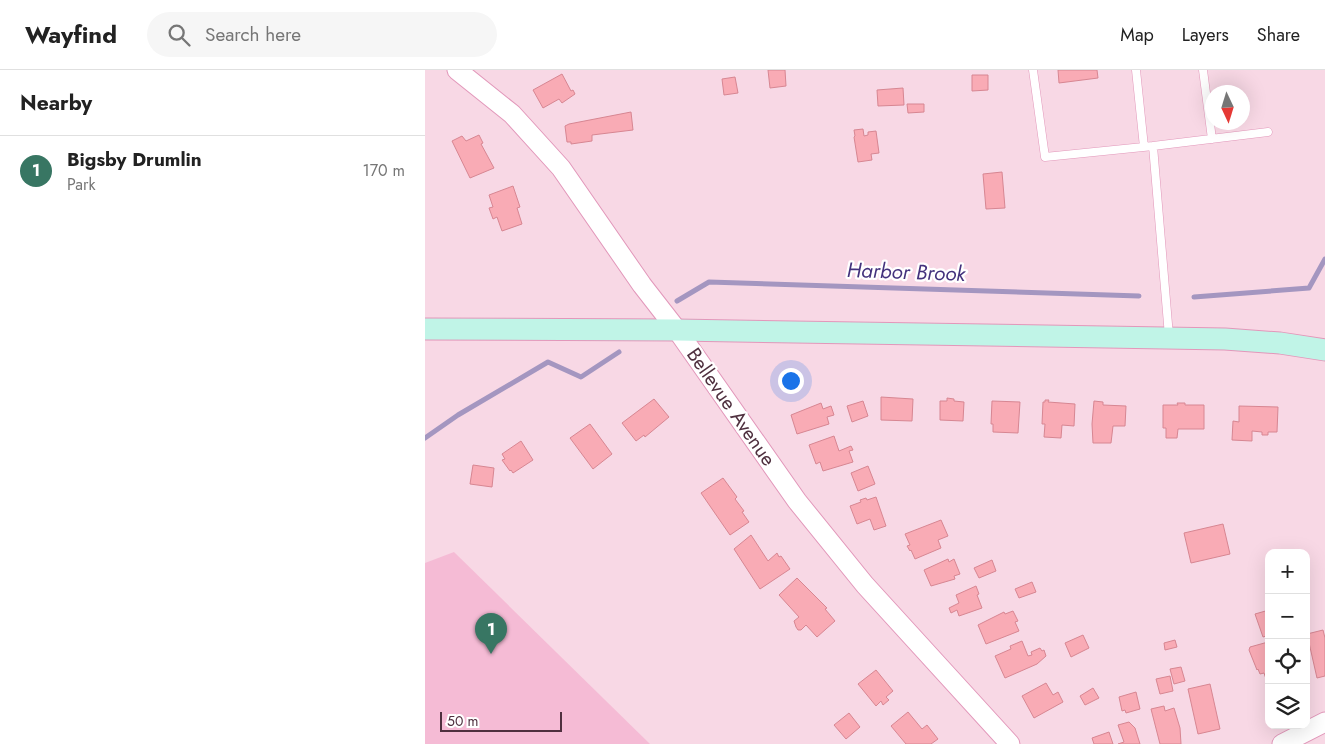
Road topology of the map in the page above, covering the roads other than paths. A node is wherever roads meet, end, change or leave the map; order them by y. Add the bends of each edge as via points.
1 (457, 70) edge
2 (1033, 70) edge
3 (1137, 70) edge
4 (1203, 70) edge
5 (1267, 132) dead end
6 (1212, 139) junction
7 (1149, 147) junction
8 (425, 329) edge
9 (677, 330) junction
10 (1169, 338) junction
11 (1325, 350) edge
12 (1325, 722) edge
13 (1010, 744) edge
14 (1282, 744) edge

1 - 9 street, Bellevue Avenue via 513,114 561,168
2 - 7 lane via 1045,157
3 - 7 lane
4 - 6 lane
5 - 6 lane
6 - 7 lane
7 - 10 lane
8 - 9 main road
9 - 10 main road
9 - 13 street, Bellevue Avenue via 810,516 865,585
10 - 11 main road via 1280,343
12 - 14 street

